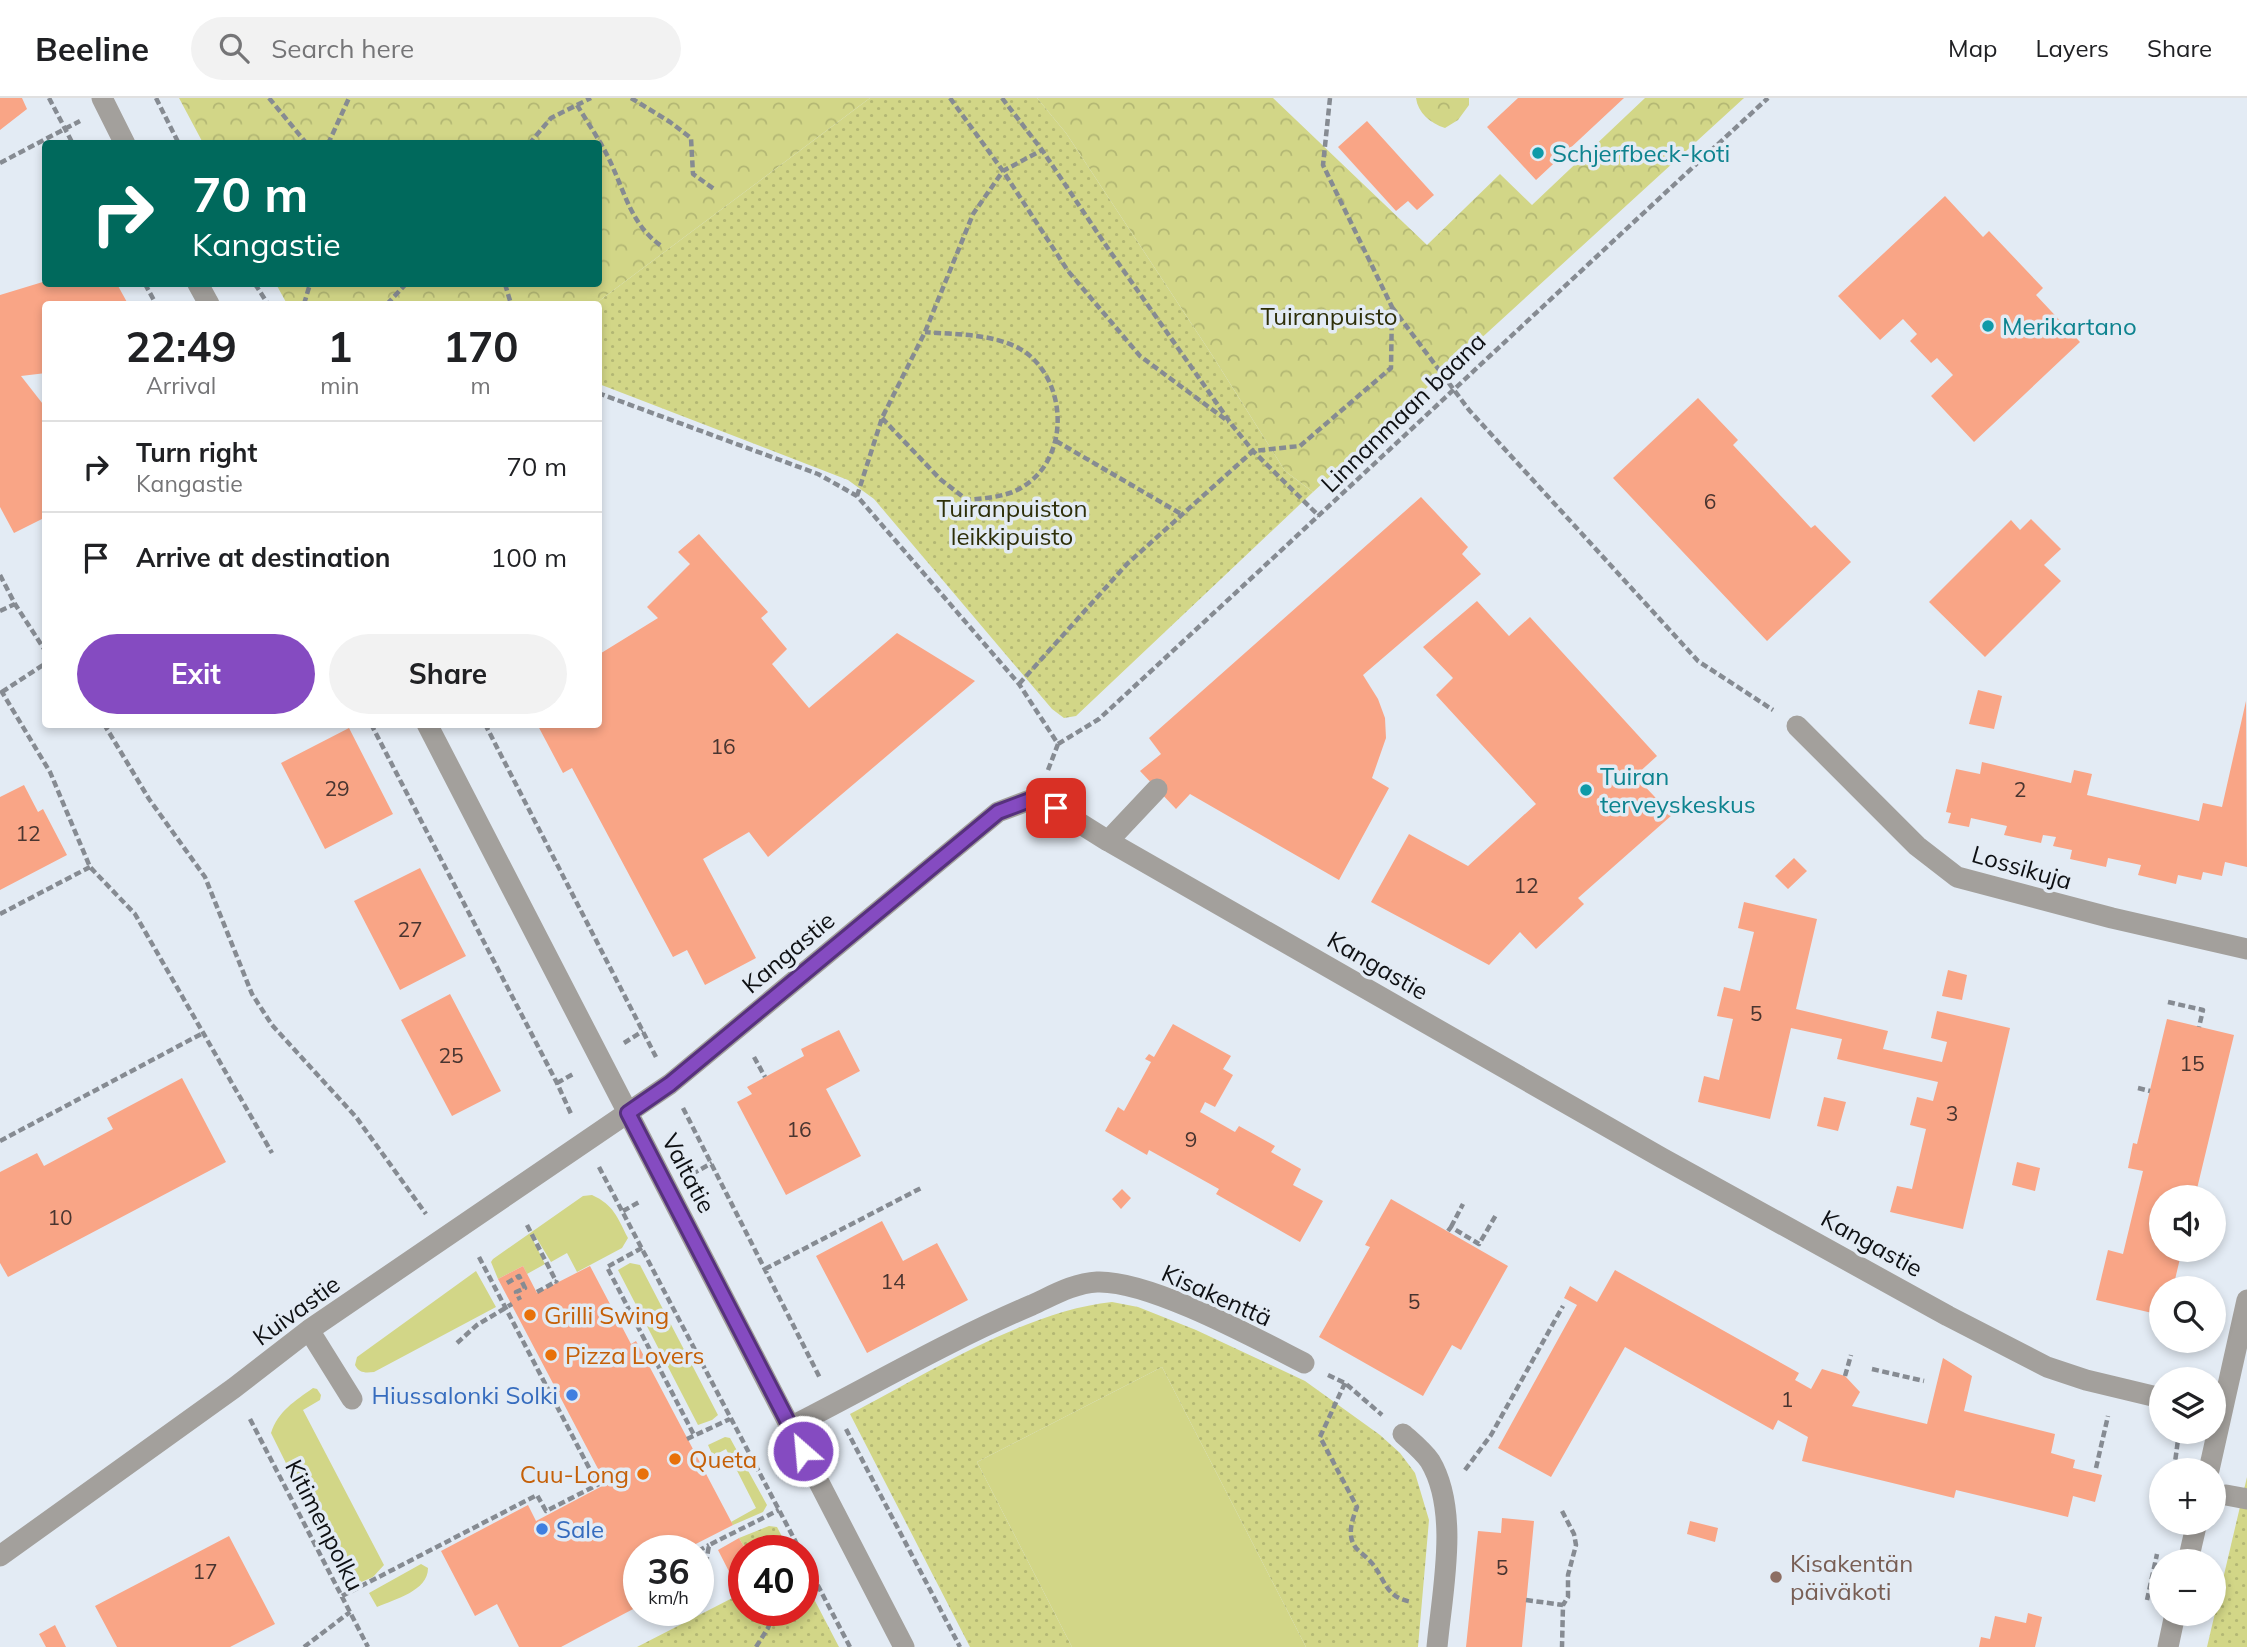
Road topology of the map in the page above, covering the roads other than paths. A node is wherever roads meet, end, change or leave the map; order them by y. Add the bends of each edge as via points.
1 (104, 103) edge
2 (123, 140) edge
3 (1797, 726) road end
4 (429, 728) edge
5 (1157, 789) dead end
6 (1108, 841) junction
7 (2247, 948) edge
8 (628, 1113) junction
9 (2247, 1300) edge
10 (309, 1330) junction
11 (1304, 1363) road end
12 (2226, 1381) edge
13 (2149, 1395) edge
14 (352, 1399) dead end
15 (790, 1427) junction
16 (1404, 1434) road end
17 (2226, 1495) edge
18 (2247, 1499) edge
19 (0, 1556) edge
20 (2172, 1626) edge
21 (904, 1647) edge
22 (1437, 1647) edge
23 (2168, 1647) edge

1 - 2 street
3 - 7 street, Lossikuja via 1917,846 1957,877
4 - 8 street, Valtatie
5 - 6 street
6 - 8 street, Kangastie via 1038,797 998,812 670,1084
6 - 13 street, Kangastie via 1958,1322 2047,1367
8 - 10 street, Kuivastie
8 - 15 street, Valtatie
9 - 12 street
10 - 14 street
10 - 19 street, Kuivastie
11 - 15 street, Kisakenttä via 1205,1315 1146,1292 1097,1282 996,1320
15 - 21 street, Valtatie
16 - 22 street via 1430,1462 1443,1499 1447,1540
17 - 18 street
20 - 23 street

